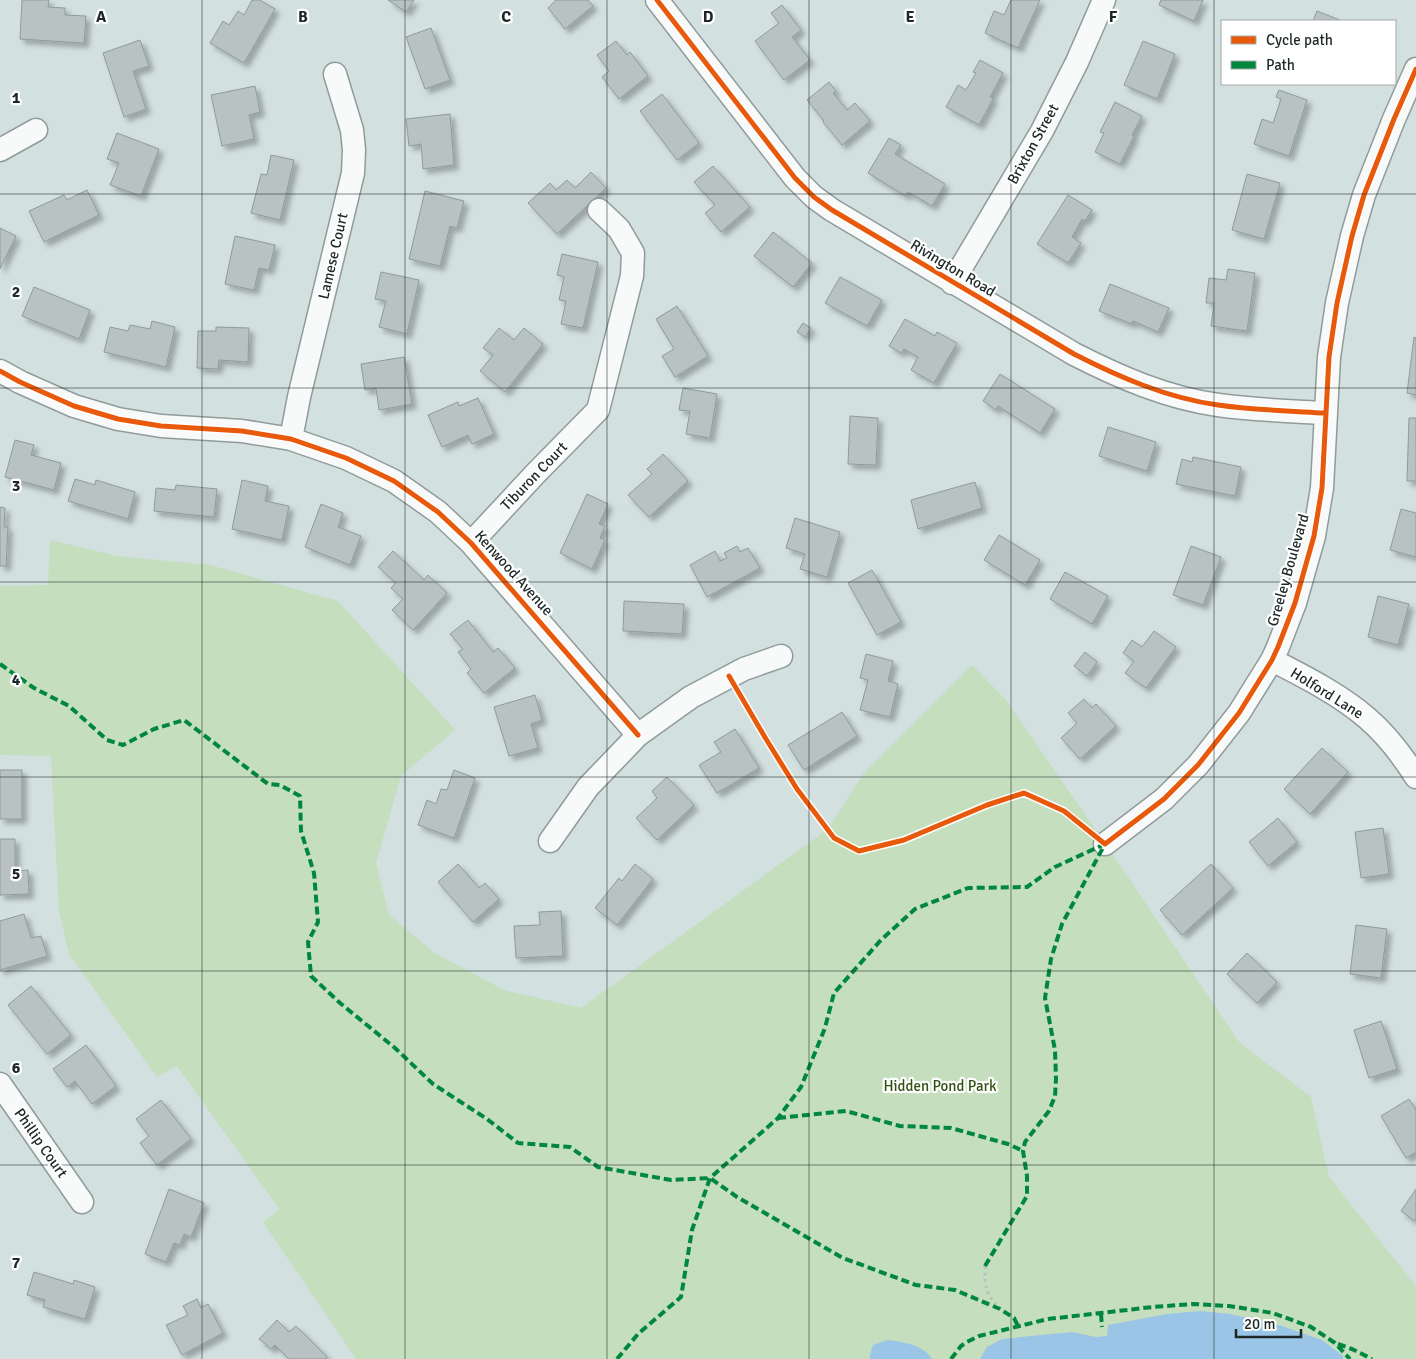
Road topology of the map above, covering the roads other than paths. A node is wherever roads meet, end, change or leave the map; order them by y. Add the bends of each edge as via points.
1 (657, 0) edge
2 (1104, 0) edge
3 (1416, 69) edge
4 (335, 74) dead end
5 (36, 130) dead end
6 (0, 150) edge
7 (599, 210) dead end
8 (952, 283) junction
9 (0, 371) edge
10 (1325, 413) junction
11 (291, 439) junction
12 (471, 542) junction
13 (781, 656) dead end
14 (1272, 660) junction
15 (638, 735) junction
16 (1416, 777) edge
17 (550, 841) dead end
18 (1105, 844) dead end
19 (0, 1084) edge
20 (82, 1202) dead end

1 - 8 street, Rivington Road via 795,178 814,197
2 - 8 street, Brixton Street via 1042,131
3 - 10 street, Greeley Boulevard via 1364,195 1352,236 1337,303
4 - 11 street, Lamese Court via 352,130 353,173
5 - 6 street
7 - 12 street, Tiburon Court via 619,229 633,253 632,276 598,410
8 - 10 street, Rivington Road via 1074,354 1147,387 1217,405
9 - 11 street, Kenwood Avenue via 74,406 118,419
10 - 14 street, Greeley Boulevard via 1322,488 1314,536 1295,603
11 - 12 street, Kenwood Avenue via 346,458 394,481 438,512
12 - 15 street, Kenwood Avenue
13 - 15 street via 744,669 691,697
14 - 16 street, Holford Lane via 1326,689 1367,717 1398,750
14 - 18 street, Greeley Boulevard via 1239,713 1198,765 1164,799
15 - 17 street via 588,787
19 - 20 street, Phillip Court

